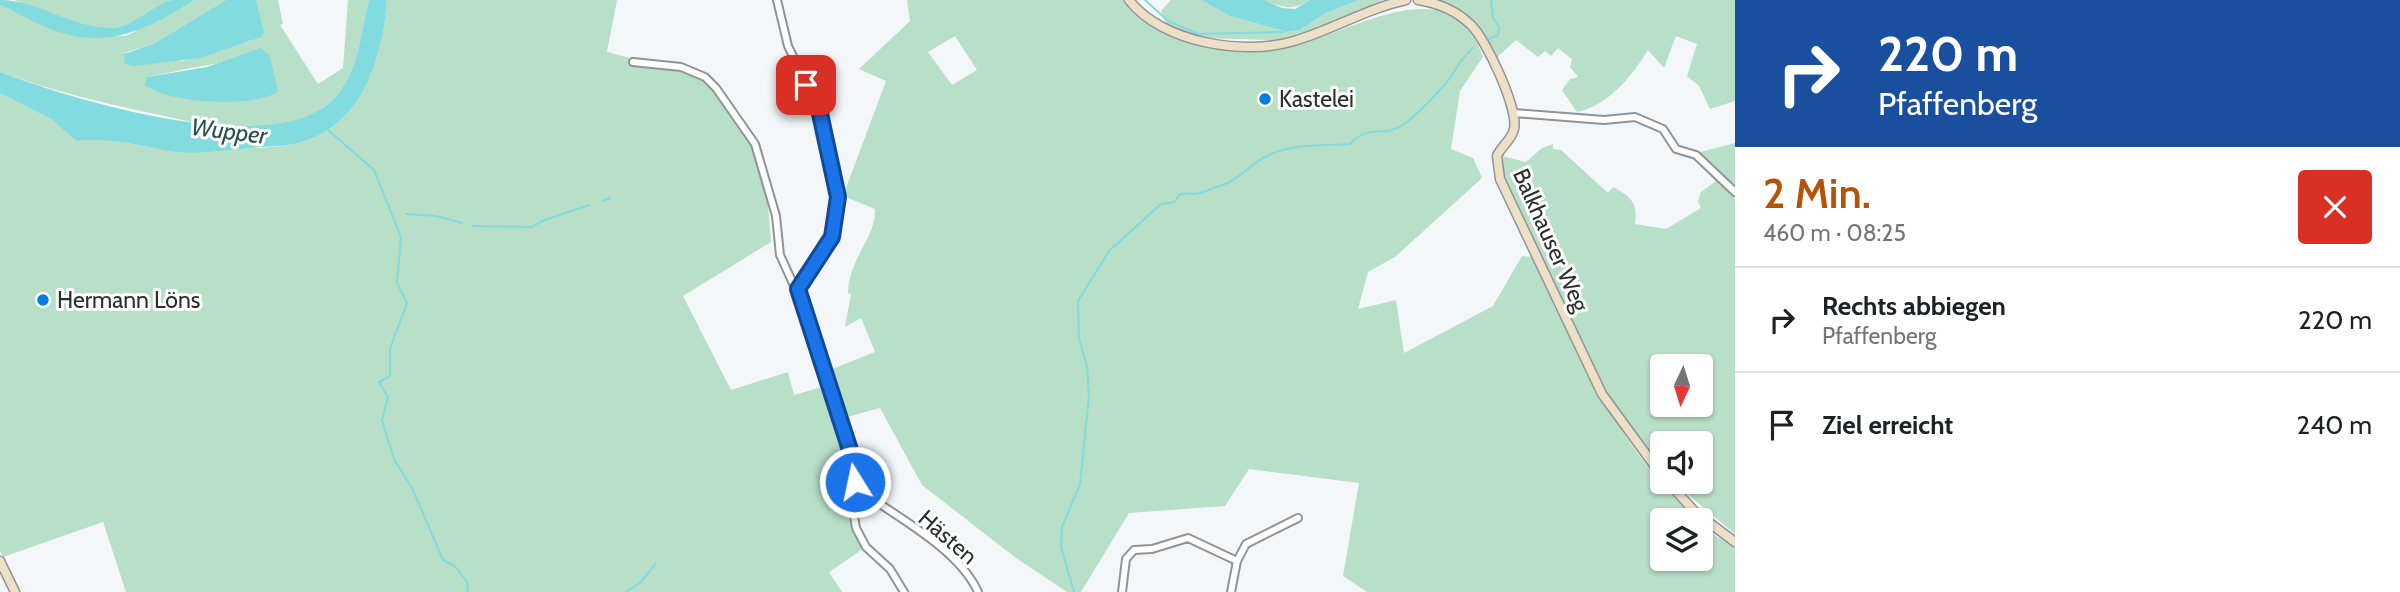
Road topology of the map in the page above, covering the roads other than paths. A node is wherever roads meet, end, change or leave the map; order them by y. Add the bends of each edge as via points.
1 (777, 0) edge
2 (1129, 0) edge
3 (1406, 0) edge
4 (1418, 0) edge
5 (633, 62) dead end
6 (1514, 113) junction
7 (1735, 192) edge
8 (798, 289) junction
9 (1650, 460) edge
10 (854, 492) junction
11 (1679, 494) edge
12 (1298, 518) dead end
13 (1735, 542) edge
14 (0, 561) edge
15 (1237, 561) junction
16 (15, 592) edge
17 (905, 592) edge
18 (978, 592) edge
19 (1122, 592) edge
20 (1231, 592) edge

1 - 8 street via 788,46 819,109 838,197 832,237
2 - 3 main road via 1152,21 1192,40 1271,46
4 - 6 main road via 1449,9 1473,26
5 - 8 street via 681,66 716,88 755,144 776,216 780,255
6 - 7 street via 1604,120 1635,117 1663,129 1676,149 1696,155
6 - 9 main road, Balkhauser Weg via 1514,131 1497,156 1500,179 1602,394
8 - 10 street via 853,462
10 - 17 street via 853,516 859,536
10 - 18 street, Hästen via 865,494 939,546
11 - 13 main road
12 - 15 street via 1251,540
14 - 16 main road
15 - 19 street via 1188,537 1134,550 1126,559
15 - 20 street

